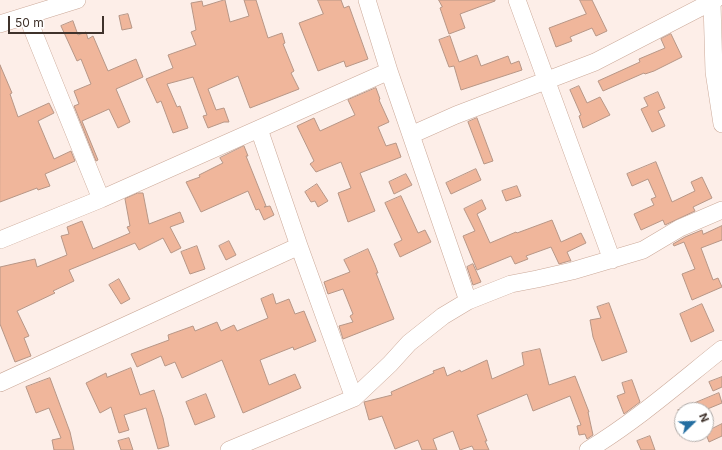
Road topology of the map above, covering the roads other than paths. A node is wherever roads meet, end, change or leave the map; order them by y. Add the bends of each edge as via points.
1 (77, 0) edge
2 (367, 0) edge
3 (517, 0) edge
4 (713, 1) edge
5 (27, 16) junction
6 (0, 24) edge
7 (389, 71) junction
8 (546, 80) junction
9 (722, 124) edge
10 (259, 129) junction
11 (411, 135) junction
12 (101, 199) junction
13 (722, 210) edge
14 (0, 240) edge
15 (299, 246) junction
16 (612, 260) junction
17 (468, 301) junction
18 (722, 349) edge
19 (0, 383) edge
20 (354, 398) junction
21 (229, 450) edge
22 (588, 450) edge

1 - 5 street
2 - 7 street
3 - 8 street
4 - 8 street via 595,62
4 - 9 street via 714,72
5 - 6 street
5 - 12 street
7 - 10 street
7 - 11 street
8 - 11 street via 456,114
8 - 16 street
10 - 12 street
10 - 15 street
11 - 17 street
12 - 14 street
13 - 16 street via 680,228 643,250
15 - 19 street
15 - 20 street
16 - 17 street via 511,284
17 - 20 street via 443,316 409,343
18 - 22 street via 660,399
20 - 21 street

